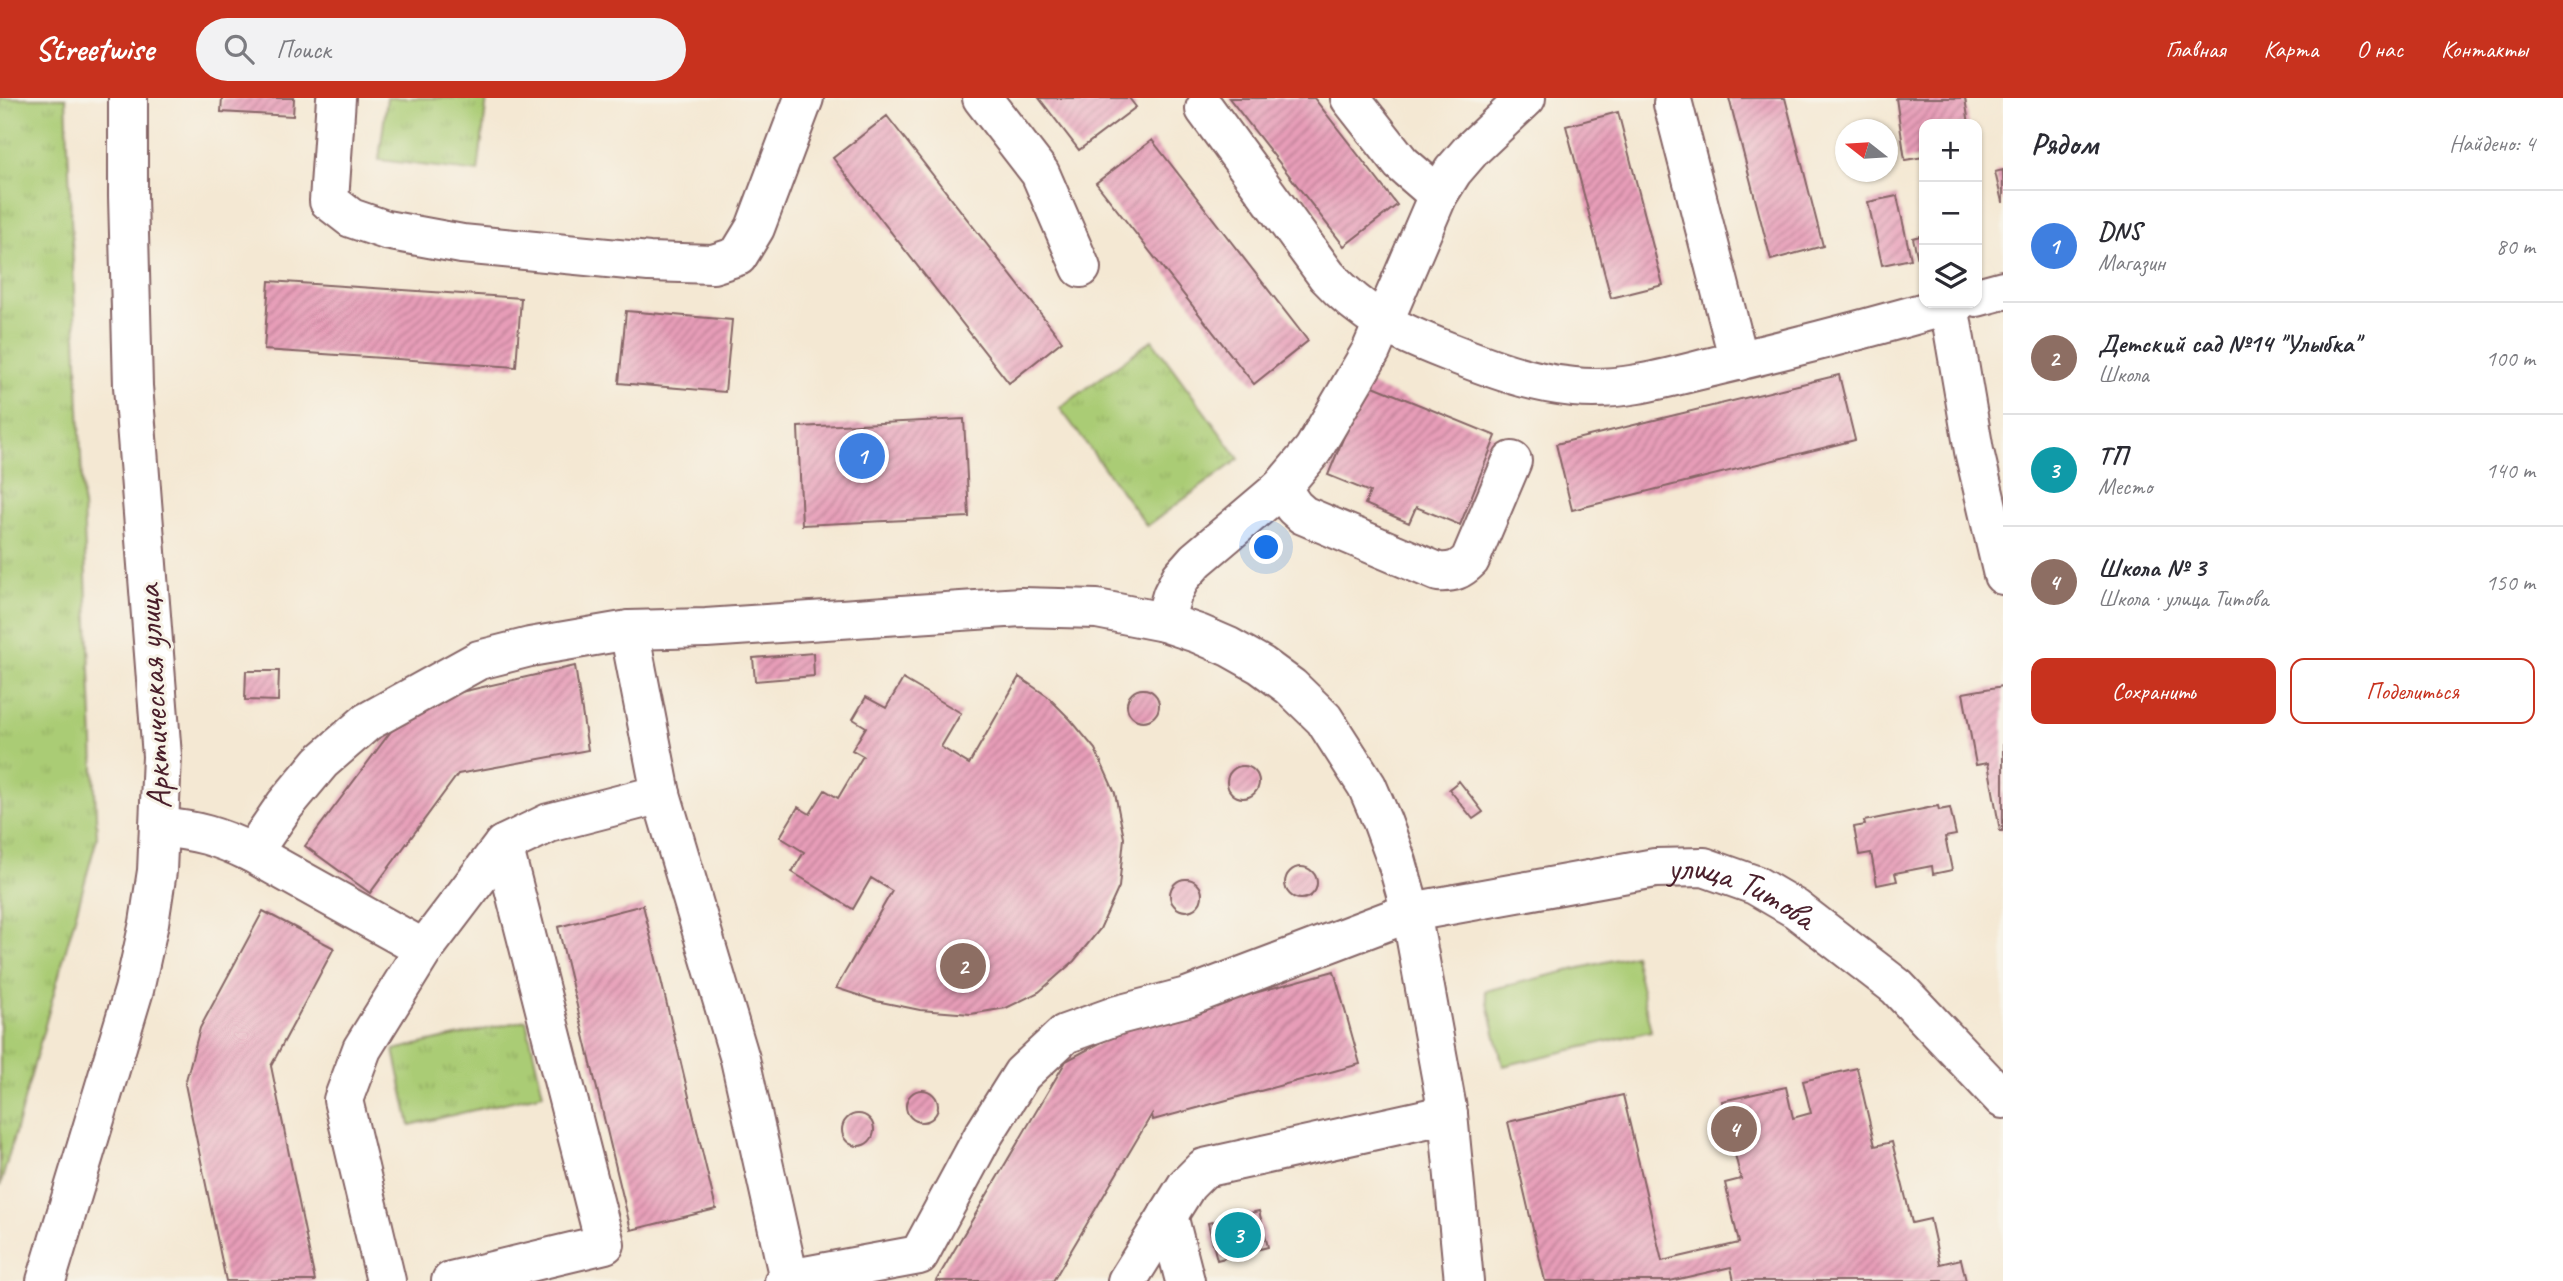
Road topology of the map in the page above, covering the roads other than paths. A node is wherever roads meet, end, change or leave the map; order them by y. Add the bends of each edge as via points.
1 (128, 98) edge
2 (337, 98) edge
3 (804, 98) edge
4 (982, 98) edge
5 (1350, 98) edge
6 (1526, 98) edge
7 (1673, 104) dead end
8 (1205, 110) dead end
9 (1437, 195) junction
10 (1081, 268) dead end
11 (2003, 290) edge
12 (1982, 296) edge
13 (1938, 308) edge
14 (1962, 308) edge
15 (1384, 324) junction
16 (1739, 361) junction
17 (1512, 461) dead end
18 (1281, 488) junction
19 (2003, 575) edge
20 (1164, 622) junction
21 (629, 630) junction
22 (661, 794) junction
23 (159, 827) junction
24 (503, 845) junction
25 (252, 853) junction
26 (1411, 912) junction
27 (424, 948) junction
28 (2003, 1099) edge
29 (1448, 1114) junction
30 (1168, 1215) junction
31 (787, 1280) edge
32 (46, 1281) edge
33 (386, 1281) edge
34 (451, 1281) edge
35 (1127, 1281) edge
36 (1185, 1281) edge
37 (1464, 1281) edge

1 - 23 street, Арктическая улица via 133,386 162,756
2 - 3 street via 329,201 351,218 386,230 462,244 713,264 738,256 755,228
4 - 10 street via 1040,173
5 - 9 street via 1401,163
6 - 9 street via 1472,149
7 - 16 street
8 - 15 street via 1327,276
9 - 15 street
11 - 12 street
13 - 16 street
14 - 19 street via 1974,451
15 - 16 street via 1512,375 1576,387 1643,383
15 - 18 street via 1325,432
17 - 18 street via 1470,559 1450,573 1303,515
18 - 20 street via 1196,559 1181,577
20 - 21 street via 1064,606
20 - 26 street via 1229,647 1261,666 1324,719 1367,786
21 - 22 street
21 - 25 street via 479,660 367,722 321,762
22 - 24 street via 549,824
22 - 31 street via 740,1059
23 - 25 street via 194,830
23 - 32 street, Арктическая улица via 157,872 134,990
24 - 27 street
24 - 34 street via 606,1244
25 - 27 street
26 - 28 street, улица Титова via 1643,870 1704,867 1755,885 1826,932 1897,988
26 - 29 street
26 - 31 street, улица Титова via 1187,997 1065,1034 1022,1074 919,1255
27 - 33 street via 362,1049 343,1100
29 - 30 street via 1205,1168 1187,1185
29 - 37 street
30 - 35 street
30 - 36 street

